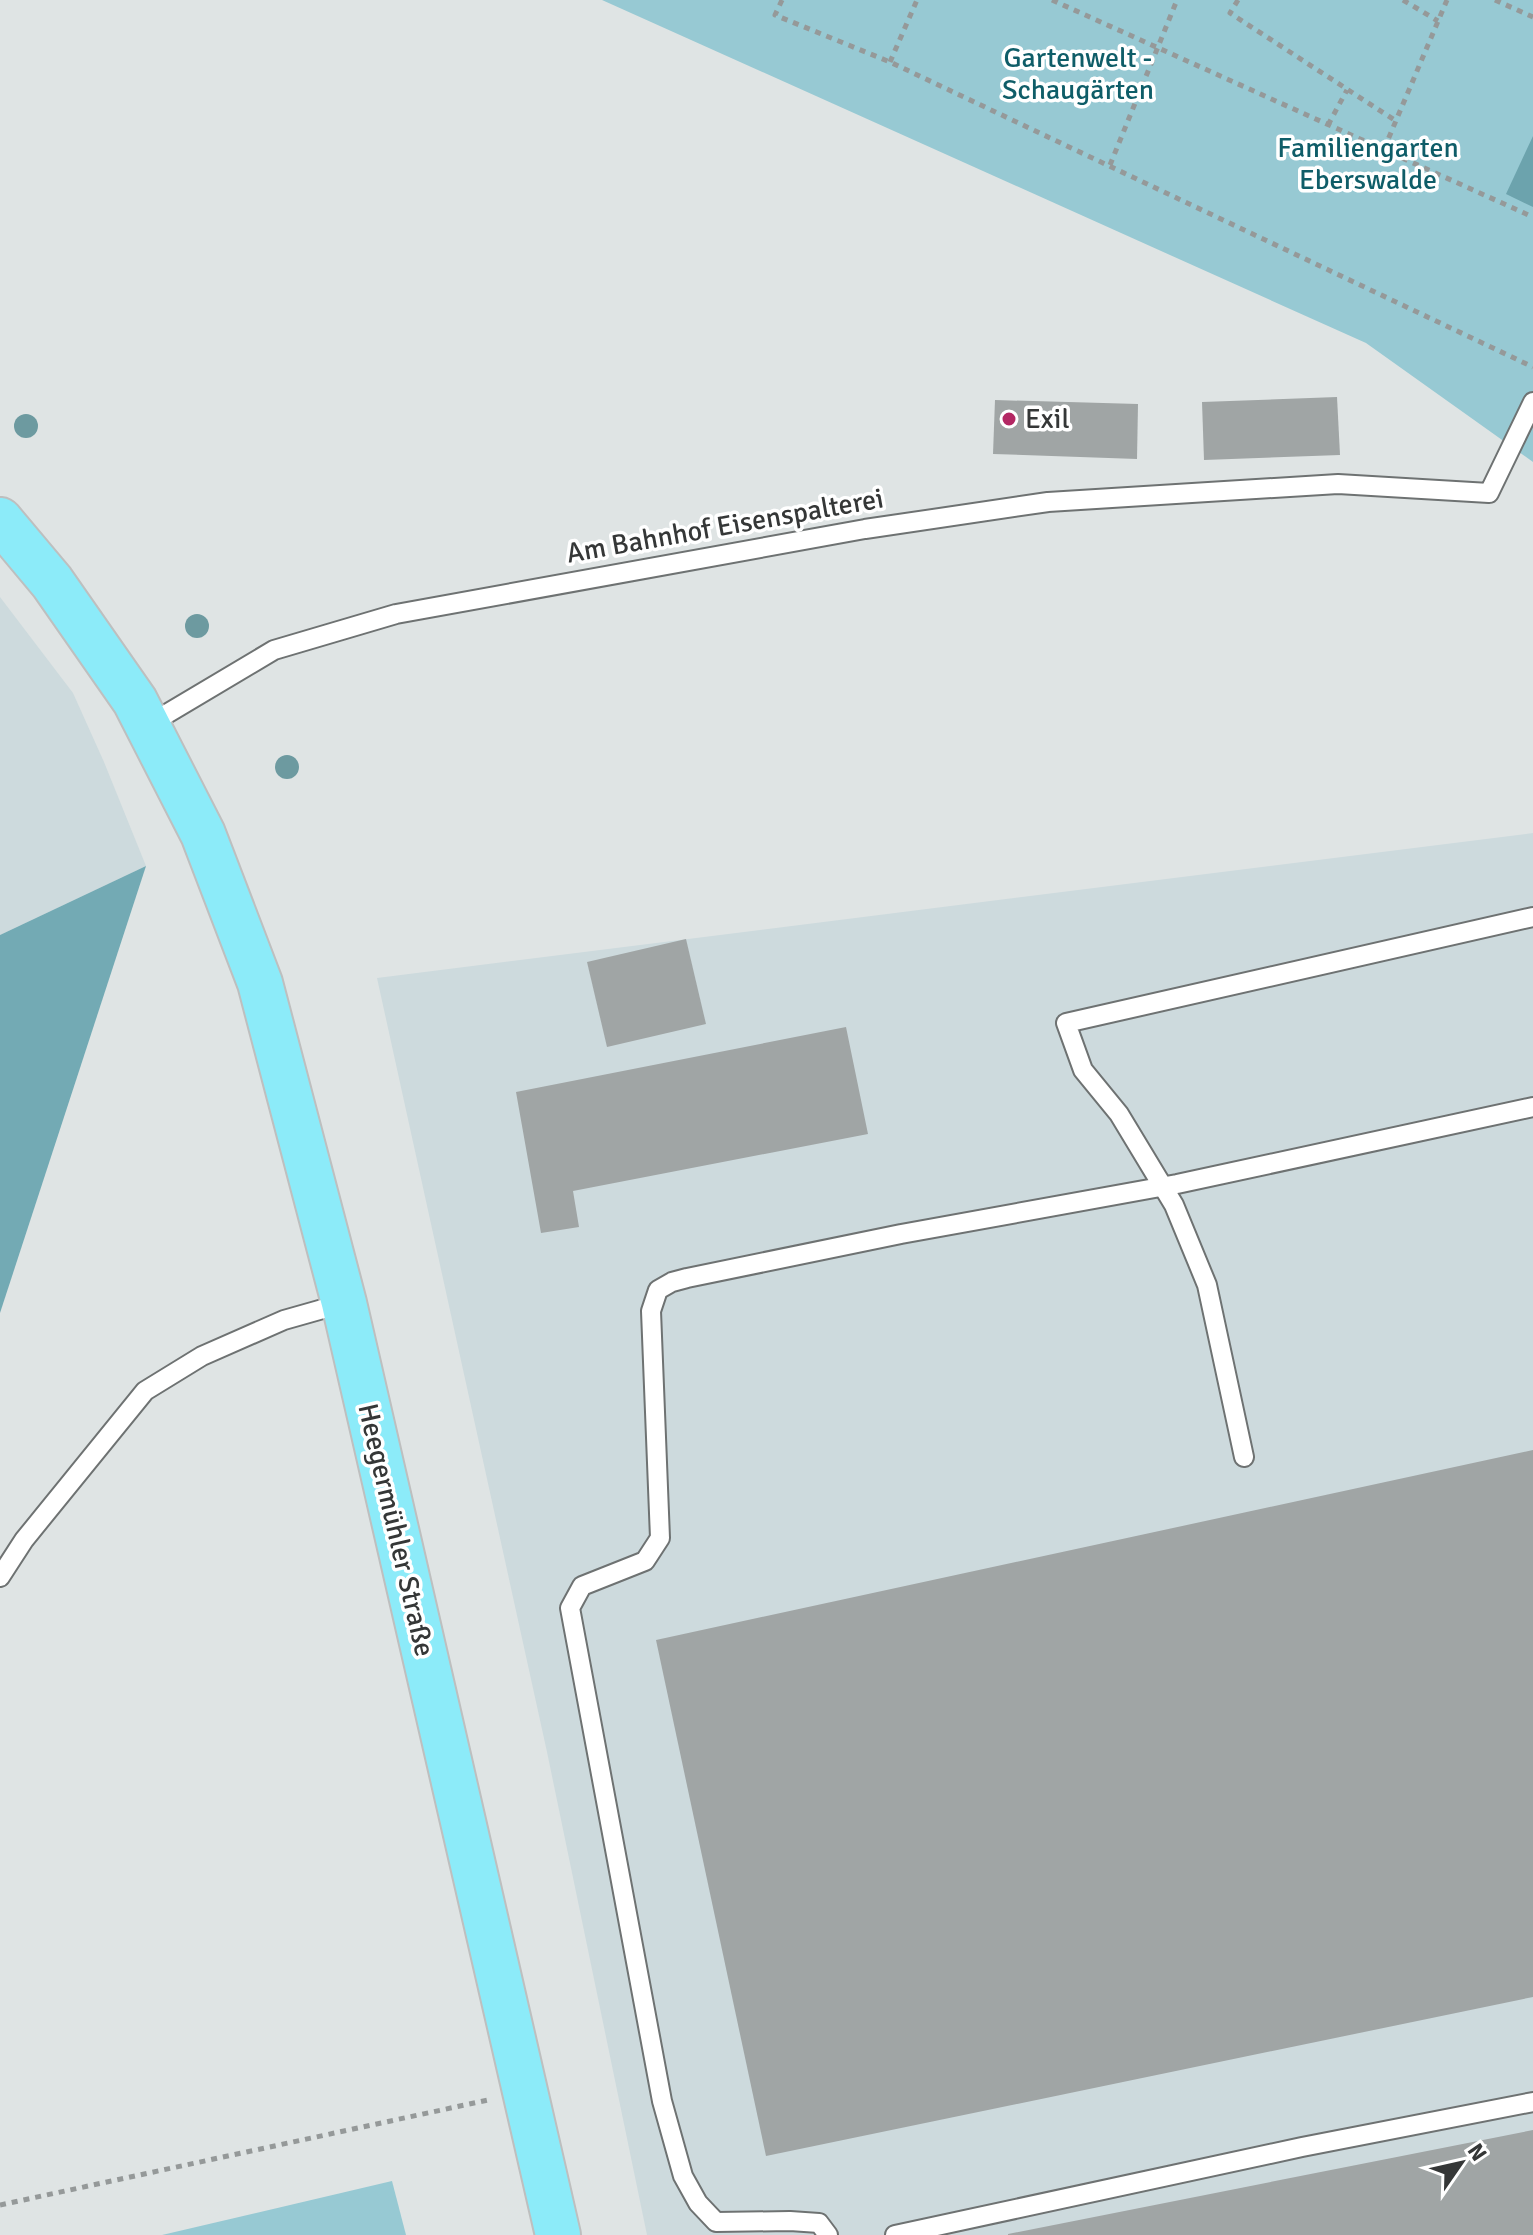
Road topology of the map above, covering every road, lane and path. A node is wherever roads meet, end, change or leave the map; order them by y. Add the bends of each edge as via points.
1 (782, 0) edge
2 (917, 0) edge
3 (1052, 0) edge
4 (1177, 0) edge
5 (1238, 0) edge
6 (1403, 0) edge
7 (1447, 0) edge
8 (1495, 0) edge
9 (1533, 17) edge
10 (1438, 21) junction
11 (1156, 47) junction
12 (890, 62) junction
13 (1347, 90) junction
14 (1396, 121) junction
15 (1328, 125) junction
16 (1384, 149) junction
17 (1110, 165) junction
18 (1533, 217) edge
19 (1533, 367) edge
20 (1533, 402) edge
21 (0, 520) edge
22 (148, 725) junction
23 (1533, 917) edge
24 (1533, 1107) edge
25 (1163, 1186) junction
26 (344, 1303) junction
27 (1244, 1457) dead end
28 (0, 1577) edge
29 (523, 2092) junction
30 (1533, 2102) edge
31 (0, 2205) edge
32 (558, 2235) edge
33 (828, 2235) edge
34 (895, 2235) edge

1 - 12 path via 775,15
2 - 12 path
3 - 11 path
4 - 11 path
5 - 13 path via 1230,13
6 - 10 path
7 - 10 path
8 - 9 path
10 - 14 path
11 - 15 path
11 - 17 path
12 - 17 path
13 - 14 path
13 - 15 path
14 - 16 path
15 - 16 path
16 - 18 path
17 - 19 path
20 - 22 lane, Am Bahnhof Eisenspalterei via 1489,493 1338,484 1048,502 865,529 396,614 274,650
21 - 22 main road, Heegermühler Straße via 52,582
22 - 26 main road, Heegermühler Straße via 203,834 260,983
23 - 25 lane via 1066,1023 1083,1070 1119,1114
24 - 25 lane
25 - 27 lane via 1207,1285
25 - 33 lane via 687,1278 658,1290 651,1311 660,1538 645,1561 582,1586 570,1608 659,2085 683,2176 716,2222 819,2223
26 - 28 lane via 284,1320 202,1356 145,1391
26 - 29 main road, Heegermühler Straße
29 - 31 path
29 - 32 main road, Heegermühler Straße
30 - 34 lane

